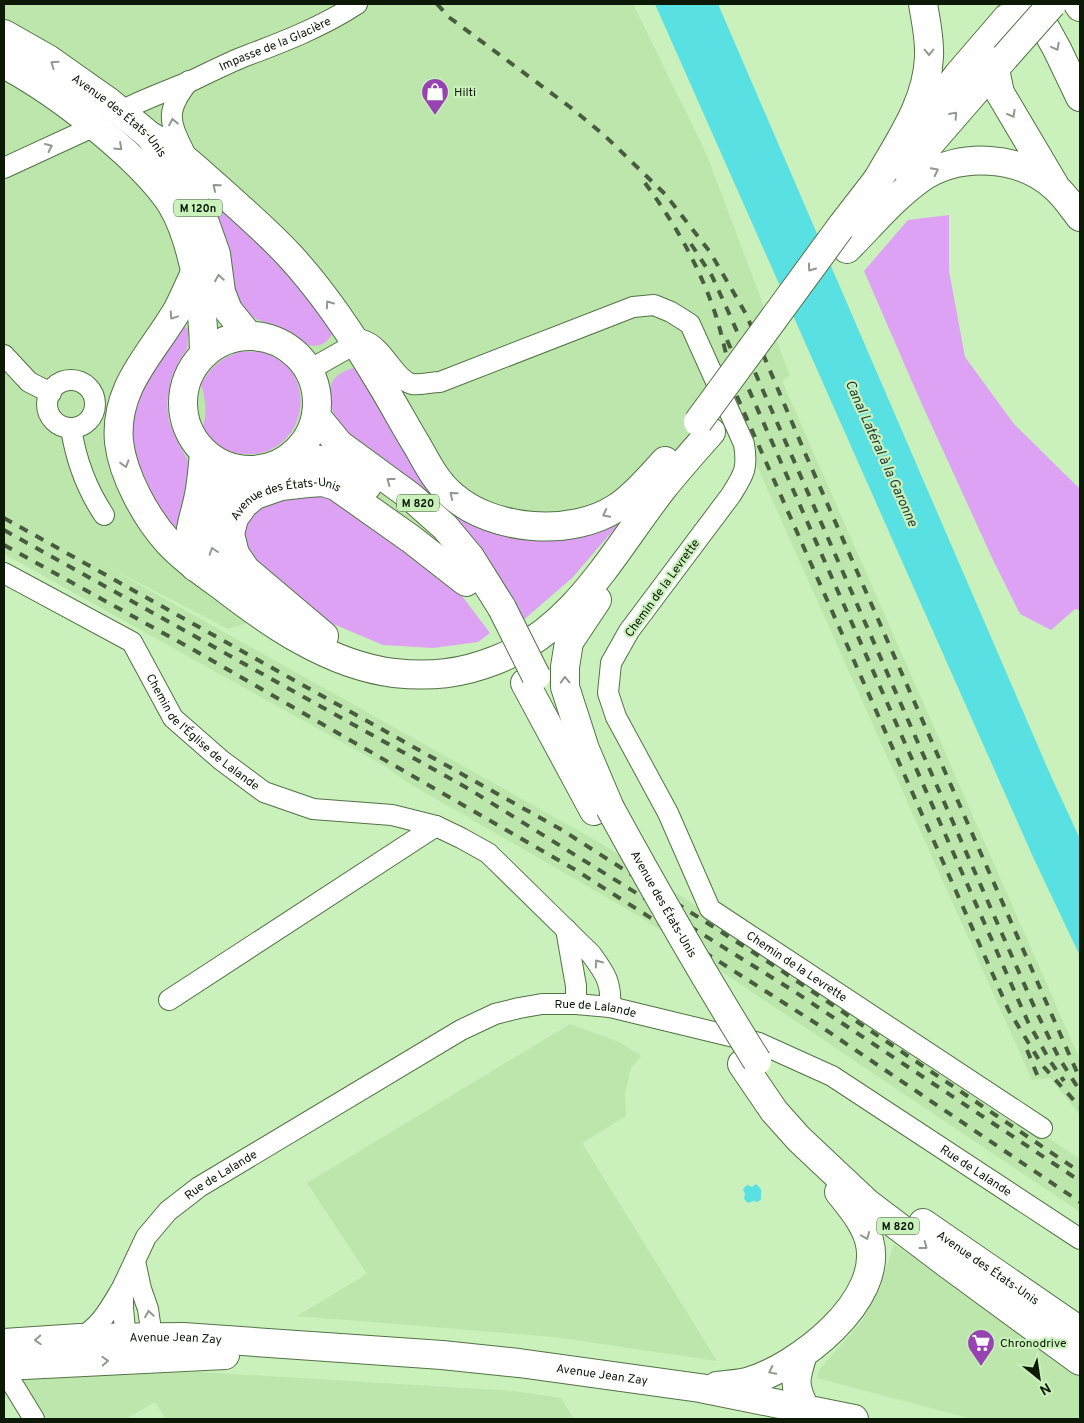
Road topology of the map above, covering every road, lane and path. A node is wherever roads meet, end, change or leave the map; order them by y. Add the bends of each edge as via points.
1 (358, 4) edge
2 (923, 4) edge
3 (1020, 4) edge
4 (1032, 4) edge
5 (1052, 4) edge
6 (1078, 4) edge
7 (1080, 7) edge
8 (4, 34) edge
9 (997, 51) junction
10 (4, 64) edge
11 (189, 81) junction
12 (1080, 97) edge
13 (121, 111) junction
14 (95, 126) junction
15 (150, 136) junction
16 (190, 164) junction
17 (4, 168) edge
18 (875, 184) junction
19 (1056, 188) junction
20 (1080, 217) edge
21 (844, 239) junction
22 (195, 273) junction
23 (248, 336) junction
24 (356, 344) junction
25 (204, 353) junction
26 (4, 356) edge
27 (309, 370) junction
28 (50, 393) junction
29 (316, 416) junction
30 (704, 427) junction
31 (71, 428) junction
32 (680, 445) junction
33 (204, 453) junction
34 (288, 458) junction
35 (244, 470) junction
36 (104, 515) dead end
37 (196, 567) junction
38 (4, 572) edge
39 (466, 582) junction
40 (495, 612) junction
41 (324, 636) junction
42 (604, 812) junction
43 (436, 826) junction
44 (566, 929) junction
45 (169, 1000) dead end
46 (576, 1004) junction
47 (610, 1007) junction
48 (750, 1062) junction
49 (1042, 1128) dead end
50 (799, 1139) junction
51 (1080, 1239) edge
52 (135, 1260) junction
53 (124, 1286) junction
54 (1080, 1331) edge
55 (80, 1338) junction
56 (4, 1342) edge
57 (139, 1344) junction
58 (803, 1354) junction
59 (1080, 1361) edge
60 (4, 1366) edge
61 (4, 1370) edge
62 (700, 1388) junction
63 (803, 1414) edge
64 (34, 1419) edge
65 (854, 1419) edge

1 - 11 street, Impasse de la Glacière via 334,19
2 -> 18 main road via 929,58 922,94
3 - 9 main road
4 -> 12 main road
5 - 9 main road, bridge
6 - 7 main road
13 -> 8 main road, Avenue des États-Unis / M 120n via 48,59
9 - 18 main road via 958,75
9 -> 19 main road via 1000,93
21 -> 9 main road via 881,200
10 - 14 main road, Avenue des États-Unis / M 120n via 48,90
11 - 13 street, Impasse de la Glacière
16 -> 11 street via 171,116 178,95
13 - 15 main road, Avenue des États-Unis / M 120n
17 -> 14 street
14 -> 22 main road, Avenue des États-Unis / M 120n via 134,161 172,206 184,231
15 - 16 main road via 165,143
23 -> 15 main road, Avenue des États-Unis / M 120n via 228,310 221,292 216,254 205,223 181,179
24 -> 16 main road via 319,289 291,256
18 - 21 main road
19 - 20 main road
21 -> 19 main road via 923,177 941,167 964,161 1013,165 1034,173
21 - 30 main road
22 - 25 main road, Avenue des États-Unis / M 120n
22 -> 37 main road via 178,310 125,394 119,442 136,494 151,520 169,543
23 - 25 main road via 224,340
23 - 27 main road via 283,344
24 - 27 street
32 -> 24 main road via 617,508 594,520 538,528 503,521 472,509 442,486
24 - 49 street, Chemin de la Levrette via 362,340 371,343 412,384 440,382 633,307 654,305 690,324 744,444 747,462 731,495 629,631 612,663 608,693 616,717 668,813 710,908
25 - 33 main road via 190,371 183,392 183,415 190,436
26 - 28 street via 28,382
27 - 29 main road via 316,392
28 - 31 street via 49,413 58,424
28 - 31 street via 64,382 74,381 90,389 94,397 93,414 88,422
29 - 34 main road via 311,432
40 -> 29 main road, Avenue des États-Unis / M 820 via 470,557 445,527 410,496 339,444
30 - 32 main road
30 - 37 main road via 593,585 574,606 524,646 497,660 466,670 437,676 392,673 348,662 287,632
42 -> 30 main road via 565,687 564,667 569,642 693,466
31 - 36 street via 74,450 90,494
32 - 41 main road via 645,499 572,591 514,638 460,657 428,660 364,651
33 - 35 main road via 229,468
33 - 37 main road via 200,490 189,535
34 - 35 main road via 275,466
34 - 39 main road, Avenue des États-Unis / M 820 via 329,461 373,490 424,530
41 -> 35 main road via 288,619 261,601 235,582 215,559 208,530 211,512 227,483
38 - 43 street, Chemin de l'Église de Lalande via 132,642 174,718 220,760 264,792 313,809 392,815
39 - 40 main road, Avenue des États-Unis / M 820
39 - 41 main road, Avenue des États-Unis via 336,486 323,482 281,486 255,495 234,518 230,534 234,554 246,570
40 - 42 main road, Avenue des États-Unis / M 820, bridge
42 - 48 main road, Avenue des États-Unis / M 820 via 640,899
43 - 44 street, Chemin de l'Église de Lalande via 488,853
43 - 45 street
44 - 46 street
47 -> 44 street, Chemin de l'Église de Lalande via 610,984 603,970
46 - 47 street, Rue de Lalande
46 - 52 street, Rue de Lalande via 519,1008 495,1014 461,1030 199,1186 168,1211 146,1237
47 - 51 street, Rue de Lalande via 759,1043 832,1076
48 - 50 main road, Avenue des États-Unis / M 820 via 774,1111
48 - 54 main road, Avenue des États-Unis / M 820 via 838,1158 890,1200
50 -> 58 main road via 856,1214 869,1240 871,1257 854,1304
50 -> 59 main road, Avenue des États-Unis / M 820 via 867,1203
52 - 53 street, Rue de Lalande
57 -> 52 street via 148,1309
53 - 55 street, Rue de Lalande via 92,1331
53 - 57 street, Rue de Lalande via 122,1308
55 -> 56 main road, Avenue Jean Zay
55 - 57 main road, Avenue Jean Zay
60 -> 57 main road, Avenue Jean Zay
57 - 62 main road, Avenue Jean Zay via 183,1337 349,1349 519,1363
58 -> 62 main road via 747,1382
58 - 63 main road via 796,1392
61 - 64 street
62 - 63 main road, Avenue Jean Zay
63 - 65 main road, Avenue Jean Zay

